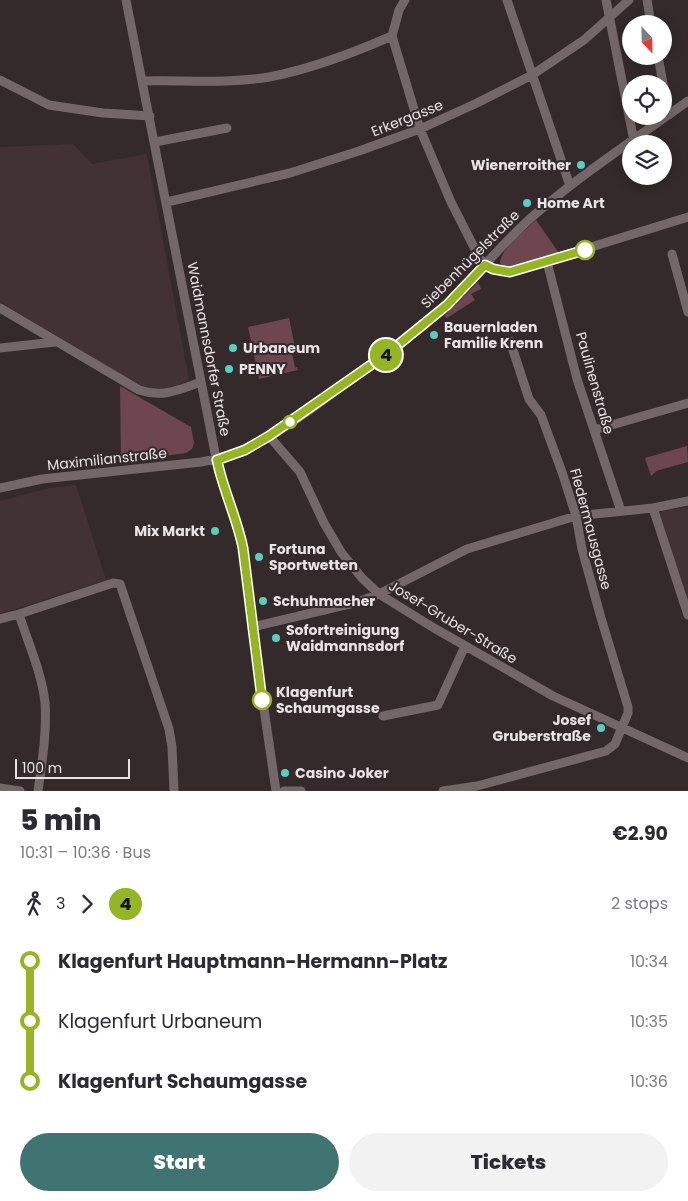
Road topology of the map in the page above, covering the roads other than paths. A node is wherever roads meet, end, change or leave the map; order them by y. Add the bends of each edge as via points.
1 (126, 0) edge
2 (405, 0) edge
3 (507, 0) edge
4 (606, 0) edge
5 (629, 0) edge
6 (646, 0) edge
7 (649, 15) edge
8 (610, 16) junction
9 (392, 36) junction
10 (532, 75) junction
11 (0, 80) edge
12 (143, 81) junction
13 (688, 101) edge
14 (672, 113) edge
15 (150, 116) junction
16 (656, 125) edge
17 (227, 128) dead end
18 (420, 129) junction
19 (633, 135) edge
20 (642, 135) edge
21 (155, 142) junction
22 (622, 149) edge
23 (570, 186) junction
24 (167, 202) junction
25 (688, 217) edge
26 (672, 254) dead end
27 (547, 262) junction
28 (485, 265) junction
29 (0, 308) edge
30 (688, 312) edge
31 (510, 341) dead end
32 (55, 342) junction
33 (0, 348) edge
34 (201, 382) junction
35 (688, 402) edge
36 (594, 430) junction
37 (269, 436) junction
38 (217, 460) junction
39 (0, 488) edge
40 (688, 501) edge
41 (653, 508) junction
42 (622, 511) junction
43 (576, 516) junction
44 (379, 594) junction
45 (19, 614) junction
46 (688, 615) edge
47 (0, 619) edge
48 (252, 627) junction
49 (465, 646) junction
50 (383, 716) dead end
51 (623, 728) junction
52 (688, 758) edge
53 (0, 788) edge
54 (20, 791) edge
55 (38, 791) edge
56 (174, 791) edge
57 (276, 791) edge
58 (284, 791) edge
59 (301, 791) edge
60 (443, 791) edge

1 - 12 street, Waidmannsdorfer Straße
2 - 9 street via 398,10
3 - 10 street
4 - 8 street
5 - 8 street, Erkergasse
6 - 7 street
8 - 10 street, Erkergasse via 584,40
8 - 19 street
9 - 12 street via 333,59 268,77 229,81
9 - 18 street
10 - 18 street, Erkergasse
10 - 23 street
11 - 15 street via 49,105
12 - 15 street, Waidmannsdorfer Straße
13 - 14 street, Siebenhügelstraße
15 - 21 street, Waidmannsdorfer Straße
16 - 20 street, Siebenhügelstraße
17 - 21 street
18 - 24 street, Erkergasse via 290,173
18 - 28 street via 451,202
21 - 24 street, Waidmannsdorfer Straße
22 - 23 street, Siebenhügelstraße
23 - 28 street, Siebenhügelstraße via 505,241
24 - 34 street, Waidmannsdorfer Straße
25 - 27 street
26 - 30 street
27 - 28 street via 510,272
27 - 36 street, Paulinenstraße via 577,379
28 - 37 street, Siebenhügelstraße via 452,301 421,328
29 - 32 street
31 - 43 street, Fledermausgasse via 529,399 541,415
32 - 33 street
32 - 34 street via 150,394 174,392
34 - 38 street, Waidmannsdorfer Straße
35 - 36 street
36 - 42 street, Paulinenstraße
37 - 38 street, Siebenhügelstraße via 245,450
37 - 44 street, Josef-Gruber-Straße via 300,472 341,552
38 - 39 street, Maximilianstraße via 42,479
38 - 48 street, Waidmannsdorfer Straße via 240,533
40 - 41 street
41 - 42 street
41 - 46 street
42 - 43 street
43 - 44 street via 467,548
43 - 51 street, Fledermausgasse via 590,579 628,707
44 - 48 street
44 - 49 street, Josef-Gruber-Straße
45 - 47 street
45 - 55 street via 45,703 44,749
45 - 56 street via 113,583 122,586 169,729
48 - 57 street, Waidmannsdorfer Straße
49 - 50 street via 438,705
49 - 51 street, Josef-Gruber-Straße via 553,696
51 - 52 street, Josef-Gruber-Straße
51 - 60 street via 615,744 606,751 477,786
53 - 54 street
58 - 59 street

